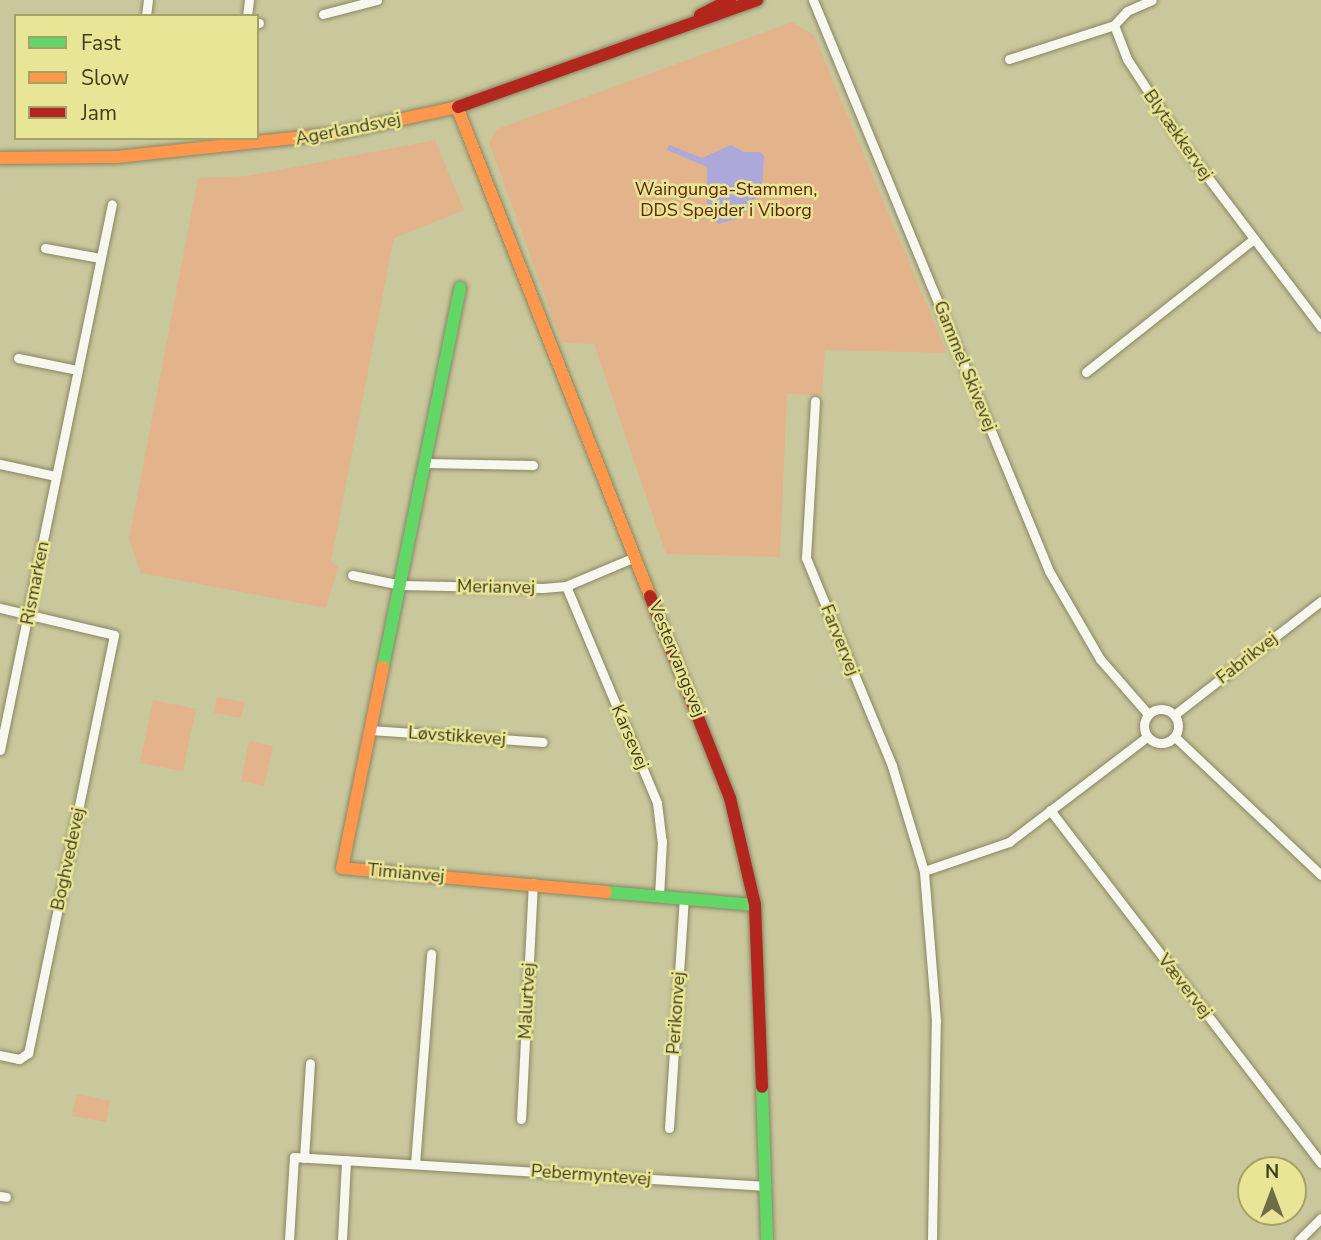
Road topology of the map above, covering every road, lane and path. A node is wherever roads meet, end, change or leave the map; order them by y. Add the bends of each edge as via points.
1 (377, 0) edge
2 (730, 0) edge
3 (757, 0) edge
4 (813, 0) edge
5 (1152, 0) edge
6 (323, 14) dead end
7 (1114, 25) junction
8 (681, 26) junction
9 (1009, 59) dead end
10 (457, 107) junction
11 (0, 158) edge
12 (112, 204) dead end
13 (1254, 239) junction
14 (45, 248) dead end
15 (100, 258) junction
16 (460, 288) dead end
17 (1321, 306) edge
18 (1312, 314) junction
19 (1321, 327) edge
20 (18, 358) dead end
21 (77, 370) junction
22 (1086, 372) dead end
23 (815, 401) dead end
24 (425, 463) junction
25 (0, 464) edge
26 (533, 465) dead end
27 (55, 476) junction
28 (635, 557) junction
29 (352, 575) dead end
30 (401, 585) junction
31 (566, 586) junction
32 (1321, 601) edge
33 (0, 608) edge
34 (30, 612) junction
35 (0, 687) edge
36 (12, 690) junction
37 (1148, 714) junction
38 (1174, 715) junction
39 (371, 730) junction
40 (1147, 737) junction
41 (1175, 737) junction
42 (543, 742) dead end
43 (0, 750) edge
44 (1050, 810) junction
45 (924, 871) junction
46 (1321, 875) edge
47 (533, 883) junction
48 (659, 896) junction
49 (684, 898) junction
50 (755, 905) junction
51 (432, 954) dead end
52 (0, 1055) edge
53 (310, 1063) dead end
54 (521, 1119) dead end
55 (669, 1128) dead end
56 (304, 1158) junction
57 (346, 1160) junction
58 (1321, 1163) edge
59 (415, 1164) junction
60 (766, 1186) junction
61 (1321, 1218) edge
62 (289, 1240) edge
63 (342, 1240) edge
64 (767, 1240) edge
65 (932, 1240) edge
66 (1299, 1240) edge

1 - 6 street
2 - 8 street, Agerlandsvej
3 - 8 street, Agerlandsvej
4 - 37 street, Gammel Skivevej via 1049,570 1100,659
5 - 7 street via 1126,11
7 - 9 street
7 - 13 street, Blytækkervej via 1126,59
8 - 10 street, Agerlandsvej
10 - 11 street, Agerlandsvej via 231,148
10 - 28 street, Vestervangsvej
12 - 15 street, Rismarken
13 - 18 street, Blytækkervej
13 - 22 street
14 - 15 street
15 - 21 street, Rismarken
16 - 24 street, Timianvej
17 - 18 street
18 - 19 street, Blytækkervej
20 - 21 street
21 - 27 street, Rismarken
23 - 45 street, Farvervej via 806,558 892,766
24 - 26 street
24 - 30 street, Timianvej
25 - 27 street
27 - 34 street, Rismarken
28 - 31 street, Merianvej
28 - 50 street, Vestervangsvej via 718,763
29 - 30 street, Merianvej
30 - 31 street, Merianvej
30 - 39 street, Timianvej
31 - 48 street, Karsevej via 657,803 662,841
32 - 38 street, Fabrikvej
33 - 34 street
34 - 36 street, Rismarken
34 - 52 street, Boghvedevej via 114,635 28,1053 19,1059
35 - 36 street
36 - 43 street, Rismarken
37 - 38 street via 1161,709
37 - 40 street via 1143,725
38 - 41 street
39 - 42 street, Løvstikkevej
39 - 47 street, Timianvej via 342,868
40 - 41 street via 1161,744
40 - 44 street
41 - 46 street
44 - 45 street via 994,849 932,864
44 - 58 street, Vævervej
45 - 65 street, Farvervej via 936,1021
47 - 48 street, Timianvej
47 - 54 street, Malurtvej
48 - 49 street, Timianvej
49 - 50 street, Timianvej
49 - 55 street, Perikonvej
50 - 60 street, Vestervangsvej
51 - 59 street
53 - 56 street
56 - 57 street, Pebermyntevej
56 - 62 street via 294,1157
57 - 59 street, Pebermyntevej
57 - 63 street
59 - 60 street, Pebermyntevej
60 - 64 street, Vestervangsvej
61 - 66 street

